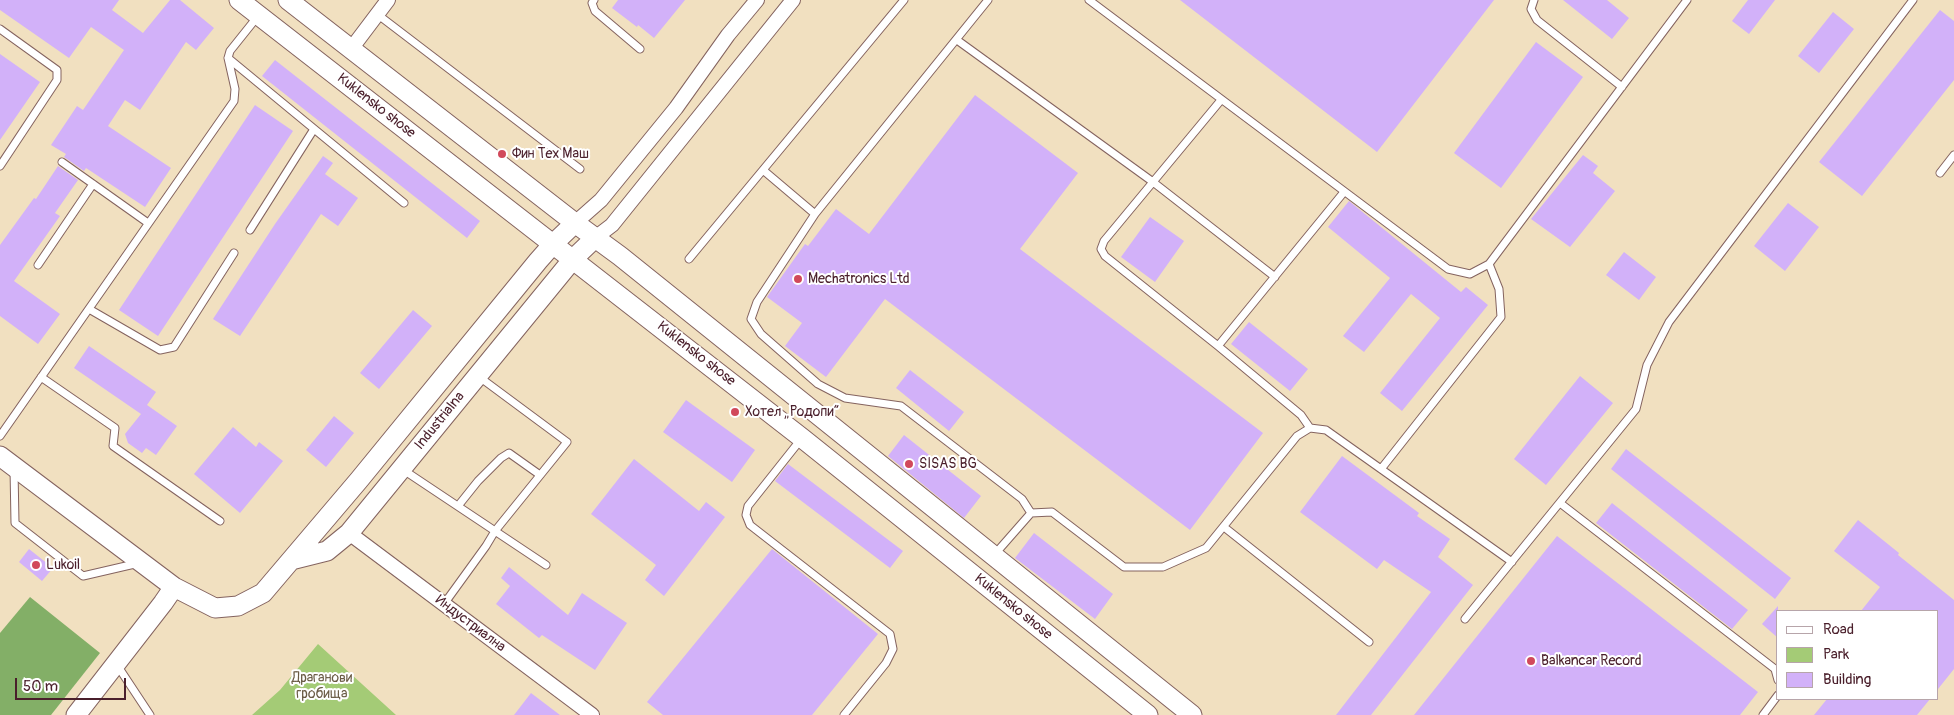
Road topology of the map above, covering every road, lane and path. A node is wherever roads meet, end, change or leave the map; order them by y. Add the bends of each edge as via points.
1 (239, 0) edge
2 (288, 0) edge
3 (388, 0) edge
4 (594, 0) edge
5 (757, 0) edge
6 (793, 0) edge
7 (904, 0) edge
8 (988, 0) edge
9 (1089, 0) edge
10 (1534, 0) edge
11 (1687, 0) edge
12 (1913, 0) edge
13 (378, 14) junction
14 (259, 16) junction
15 (0, 29) edge
16 (958, 40) junction
17 (351, 49) junction
18 (640, 49) dead end
19 (228, 58) junction
20 (1622, 87) junction
21 (1221, 100) junction
22 (314, 129) junction
23 (1954, 155) edge
24 (62, 162) dead end
25 (0, 166) edge
26 (580, 168) dead end
27 (762, 170) junction
28 (1940, 173) dead end
29 (1153, 182) junction
30 (94, 184) junction
31 (1344, 192) junction
32 (404, 204) dead end
33 (815, 214) junction
34 (148, 223) junction
35 (575, 223) junction
36 (250, 230) dead end
37 (595, 238) junction
38 (553, 244) junction
39 (234, 253) dead end
40 (573, 259) junction
41 (688, 259) dead end
42 (1489, 264) junction
43 (38, 265) dead end
44 (1275, 277) junction
45 (88, 309) junction
46 (1218, 346) junction
47 (478, 376) junction
48 (41, 377) junction
49 (1310, 428) junction
50 (0, 436) edge
51 (802, 438) junction
52 (7, 461) edge
53 (402, 469) junction
54 (1381, 469) junction
55 (540, 476) junction
56 (1560, 503) junction
57 (458, 506) junction
58 (1031, 513) junction
59 (220, 522) dead end
60 (1224, 527) junction
61 (495, 531) junction
62 (349, 533) junction
63 (993, 556) junction
64 (291, 560) junction
65 (1512, 562) junction
66 (140, 563) junction
67 (546, 565) dead end
68 (174, 587) junction
69 (444, 604) junction
70 (1465, 619) dead end
71 (1369, 642) dead end
72 (116, 663) junction
73 (1776, 673) edge
74 (1776, 698) edge
75 (76, 715) edge
76 (150, 715) edge
77 (592, 715) edge
78 (844, 715) edge
79 (1148, 715) edge
80 (1192, 715) edge
81 (1763, 715) edge

1 - 14 main road, Kuklensko shose
2 - 17 main road, Kuklensko shose
3 - 13 street
4 - 18 lane via 595,11
5 - 35 street via 676,108 592,209
6 - 37 street via 612,225
7 - 27 lane
8 - 16 lane
9 - 21 lane
10 - 20 lane via 1531,10 1537,20
11 - 20 lane
12 - 56 lane via 1669,322 1647,364 1636,409
13 - 17 street
13 - 26 lane
14 - 19 lane via 230,51
14 - 38 main road, Kuklensko shose
15 - 25 lane via 57,70 57,80
16 - 29 lane
16 - 33 lane
17 - 35 main road, Kuklensko shose
19 - 22 lane
19 - 34 lane via 235,88 234,101
20 - 42 lane
21 - 29 lane
21 - 31 lane
22 - 32 lane
22 - 36 lane
23 - 28 lane
24 - 30 lane
27 - 33 lane
27 - 41 lane
29 - 44 lane
29 - 46 lane via 1104,241 1101,249 1104,256
30 - 34 lane
30 - 43 lane
31 - 42 lane via 1448,269 1470,274
31 - 44 lane
33 - 58 lane via 757,302 751,319 761,334 818,384 844,398 900,406 1022,499
34 - 45 lane
35 - 37 main road, Kuklensko shose
35 - 38 main road, Industrialna
37 - 40 main road, Industrialna
37 - 63 main road, Kuklensko shose
38 - 40 main road, Kuklensko shose
38 - 64 main road, Industrialna
39 - 45 lane via 174,347 160,350
40 - 47 main road, Industrialna
40 - 51 main road, Kuklensko shose
42 - 54 lane via 1498,289 1501,316
44 - 46 lane
45 - 48 lane
46 - 49 lane via 1301,415
47 - 53 main road, Industrialna
47 - 55 lane via 567,442
48 - 50 lane
48 - 59 lane via 115,428 113,446
49 - 54 lane via 1326,430
49 - 60 lane via 1297,436
51 - 78 lane via 748,506 746,515 750,524 890,634 893,649 886,663
51 - 79 main road, Kuklensko shose
52 - 66 main road, Industrialna
52 - 66 lane via 15,523 83,576
53 - 57 lane
53 - 62 main road, Industrialna
54 - 65 lane
55 - 57 lane via 509,453 478,481
55 - 61 lane
56 - 65 lane
56 - 73 lane
57 - 61 lane
58 - 60 lane via 1052,512 1124,567 1163,567 1206,548
58 - 63 lane
60 - 71 lane
61 - 67 lane
61 - 69 lane
62 - 64 main road, Industrialna via 327,551
62 - 69 street, Индустриална
63 - 80 main road, Kuklensko shose
64 - 68 main road, Industrialna via 263,593 238,606 215,608
65 - 70 lane
66 - 68 main road, Industrialna
68 - 72 main road
69 - 77 street, Индустриална
72 - 75 main road
72 - 76 lane
74 - 81 lane

